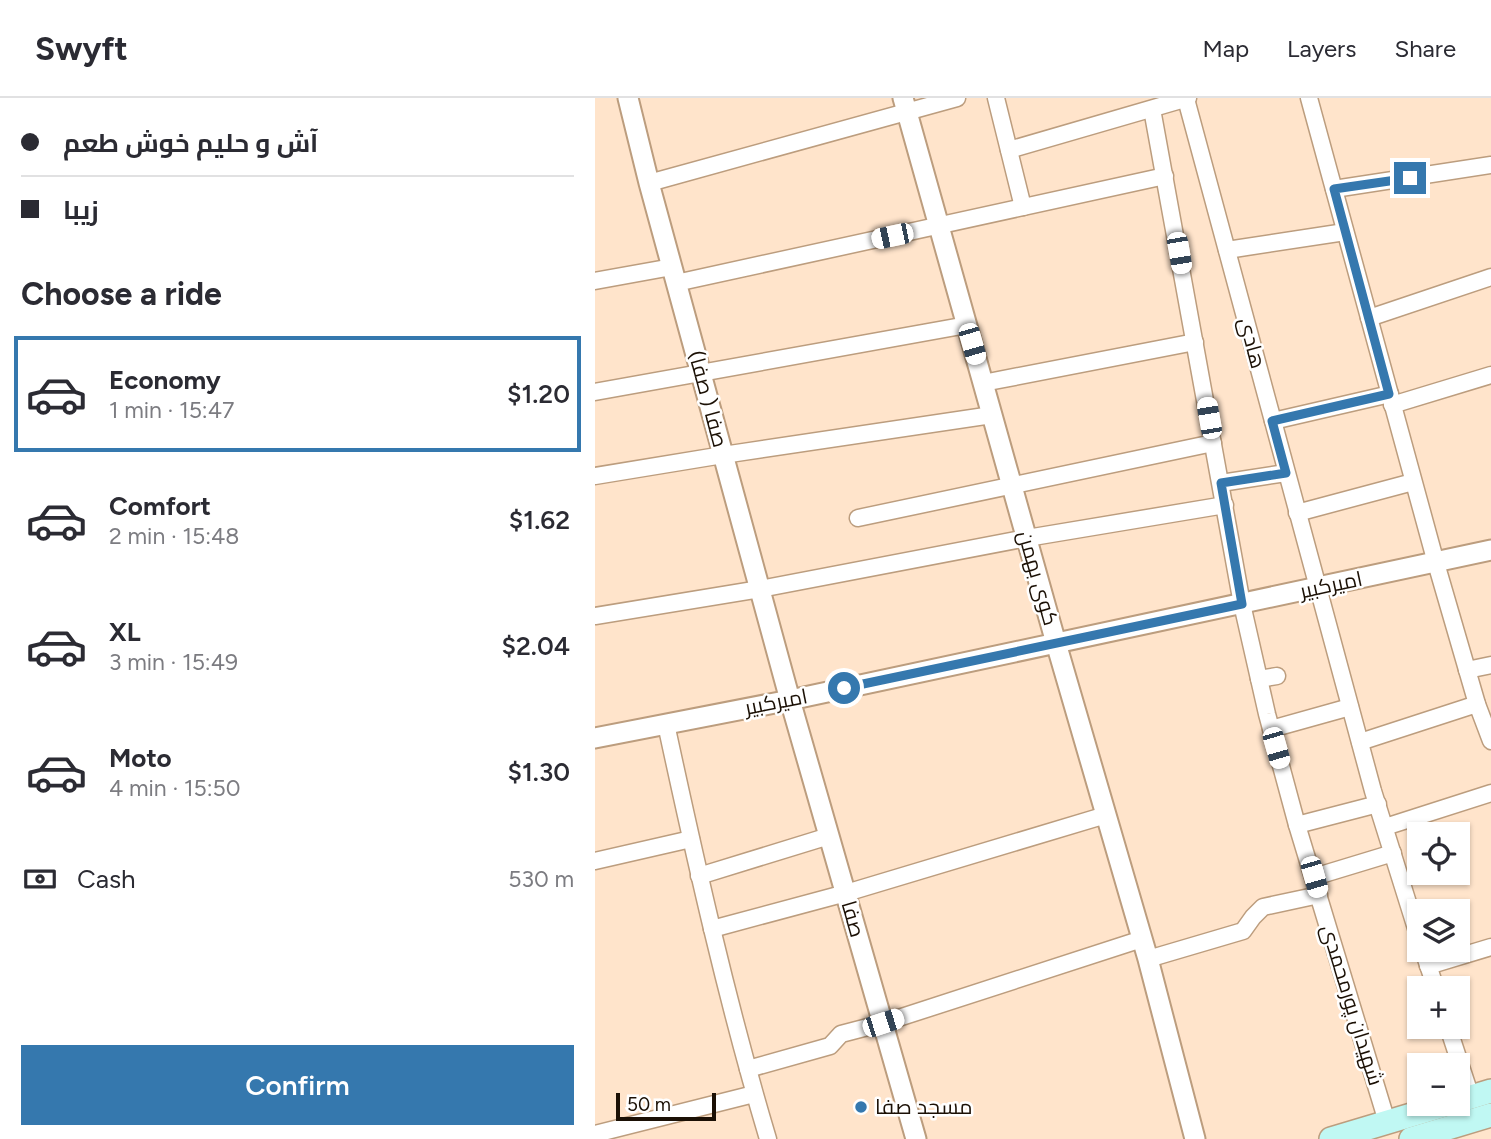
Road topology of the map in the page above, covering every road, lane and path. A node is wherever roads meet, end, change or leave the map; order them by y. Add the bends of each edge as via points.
1 (628, 98) edge
2 (957, 98) edge
3 (996, 98) edge
4 (1187, 98) edge
5 (1309, 98) edge
6 (905, 105) edge
7 (1152, 108) junction
8 (1009, 150) junction
9 (1491, 165) edge
10 (1165, 176) junction
11 (649, 183) junction
12 (1334, 189) junction
13 (1023, 207) junction
14 (939, 226) junction
15 (1345, 232) junction
16 (1227, 250) junction
17 (674, 275) junction
18 (1491, 277) edge
19 (595, 281) edge
20 (1369, 318) junction
21 (967, 325) junction
22 (1195, 342) junction
23 (701, 373) junction
24 (1491, 375) edge
25 (983, 383) junction
26 (595, 391) edge
27 (1391, 400) junction
28 (992, 415) junction
29 (1272, 421) junction
30 (1213, 443) junction
31 (723, 455) junction
32 (1286, 473) junction
33 (595, 476) edge
34 (1413, 482) junction
35 (1221, 483) junction
36 (1012, 486) junction
37 (1224, 505) junction
38 (1297, 513) junction
39 (857, 518) dead end
40 (1027, 538) junction
41 (1491, 550) edge
42 (1436, 563) junction
43 (1318, 588) junction
44 (760, 589) junction
45 (1242, 604) junction
46 (595, 616) edge
47 (1056, 643) junction
48 (1491, 665) edge
49 (1467, 670) junction
50 (1277, 676) dead end
51 (1259, 679) junction
52 (790, 700) junction
53 (1477, 704) junction
54 (1350, 707) junction
55 (666, 724) junction
56 (1271, 729) junction
57 (595, 738) edge
58 (1491, 741) edge
59 (1360, 743) junction
60 (1491, 793) edge
61 (1378, 804) junction
62 (1106, 815) junction
63 (1297, 825) junction
64 (1385, 827) junction
65 (829, 836) junction
66 (691, 839) junction
67 (1393, 853) junction
68 (595, 861) edge
69 (699, 876) junction
70 (1314, 877) junction
71 (846, 893) junction
72 (1319, 895) junction
73 (1407, 899) edge
74 (712, 929) junction
75 (1142, 939) junction
76 (1491, 947) edge
77 (1470, 951) edge
78 (1148, 958) junction
79 (883, 1023) junction
80 (1452, 1039) edge
81 (748, 1069) junction
82 (754, 1094) junction
83 (1473, 1097) edge
84 (1491, 1115) edge
85 (1407, 1116) edge
86 (1387, 1122) junction
87 (595, 1134) edge
88 (1440, 1135) edge
89 (768, 1139) edge
90 (916, 1139) edge
91 (1195, 1139) edge
92 (1331, 1139) edge
93 (1411, 1139) edge

1 - 11 street, صفا ( صفا)
2 - 6 street
3 - 8 street
4 - 7 street
4 - 16 street, هادی
5 - 12 street
6 - 11 street
6 - 14 street, کوی بهمن
7 - 8 street
7 - 10 street, شهیدان پورمحمدی
8 - 13 street
9 - 12 street
10 - 13 street
10 - 22 street, شهیدان پورمحمدی
11 - 17 street, صفا ( صفا)
12 - 15 street
13 - 14 street
14 - 17 street
14 - 21 street, کوی بهمن
15 - 16 street
15 - 20 street
16 - 29 street, هادی
17 - 19 street
17 - 23 street, صفا ( صفا)
18 - 20 street
20 - 27 street
21 - 23 street
21 - 25 street, کوی بهمن
22 - 25 street
22 - 30 street, شهیدان پورمحمدی
23 - 26 street
23 - 31 street, صفا ( صفا)
24 - 27 street
25 - 28 street, کوی بهمن
27 - 29 street
27 - 34 street
28 - 31 street
28 - 36 street, کوی بهمن
29 - 32 street, هادی
30 - 35 street, شهیدان پورمحمدی
30 - 36 street
31 - 33 street
31 - 44 street, صفا ( صفا)
32 - 35 street
32 - 38 street, هادی
34 - 38 street
34 - 42 street
35 - 37 street, شهیدان پورمحمدی
36 - 39 street
36 - 40 street, کوی بهمن
37 - 40 street
37 - 45 street, شهیدان پورمحمدی
38 - 43 street, هادی
40 - 44 street
40 - 47 street, کوی بهمن
41 - 42 street, امیرکبیر
42 - 43 street, امیرکبیر
42 - 49 street
43 - 45 street, امیرکبیر
43 - 54 street, هادی
44 - 46 street
44 - 52 street, صفا ( صفا)
45 - 47 street, امیرکبیر
45 - 51 street, شهیدان پورمحمدی
47 - 52 street, امیرکبیر
47 - 62 street, کوی بهمن
48 - 49 street
49 - 53 street
50 - 51 street
51 - 56 street, شهیدان پورمحمدی
52 - 55 street, امیرکبیر
52 - 65 street, صفا
53 - 58 street
53 - 59 street
54 - 56 street
54 - 59 street, هادی
55 - 57 street, امیرکبیر
55 - 66 street
56 - 63 street, شهیدان پورمحمدی
59 - 61 street, هادی
60 - 64 street
61 - 63 street
61 - 64 street, هادی
62 - 71 street
62 - 75 street, کوی بهمن
63 - 70 street, شهیدان پورمحمدی
64 - 67 street, هادی
65 - 69 street
65 - 71 street, صفا
66 - 68 street
66 - 69 street
67 - 70 street
67 - 73 street, هادی
69 - 74 street
70 - 72 street, شهیدان پورمحمدی
71 - 74 street
71 - 79 street, صفا
72 - 78 street via 1263,907 1243,931
72 - 86 street, شهیدان پورمحمدی
74 - 81 street
75 - 78 street, کوی بهمن
75 - 79 street
76 - 77 street
78 - 91 street, کوی بهمن
79 - 81 street via 841,1034 830,1046
79 - 90 street, صفا
80 - 83 street
81 - 82 street
82 - 87 street
82 - 89 street
84 - 88 main road
85 - 86 main road
86 - 92 main road
88 - 93 main road

